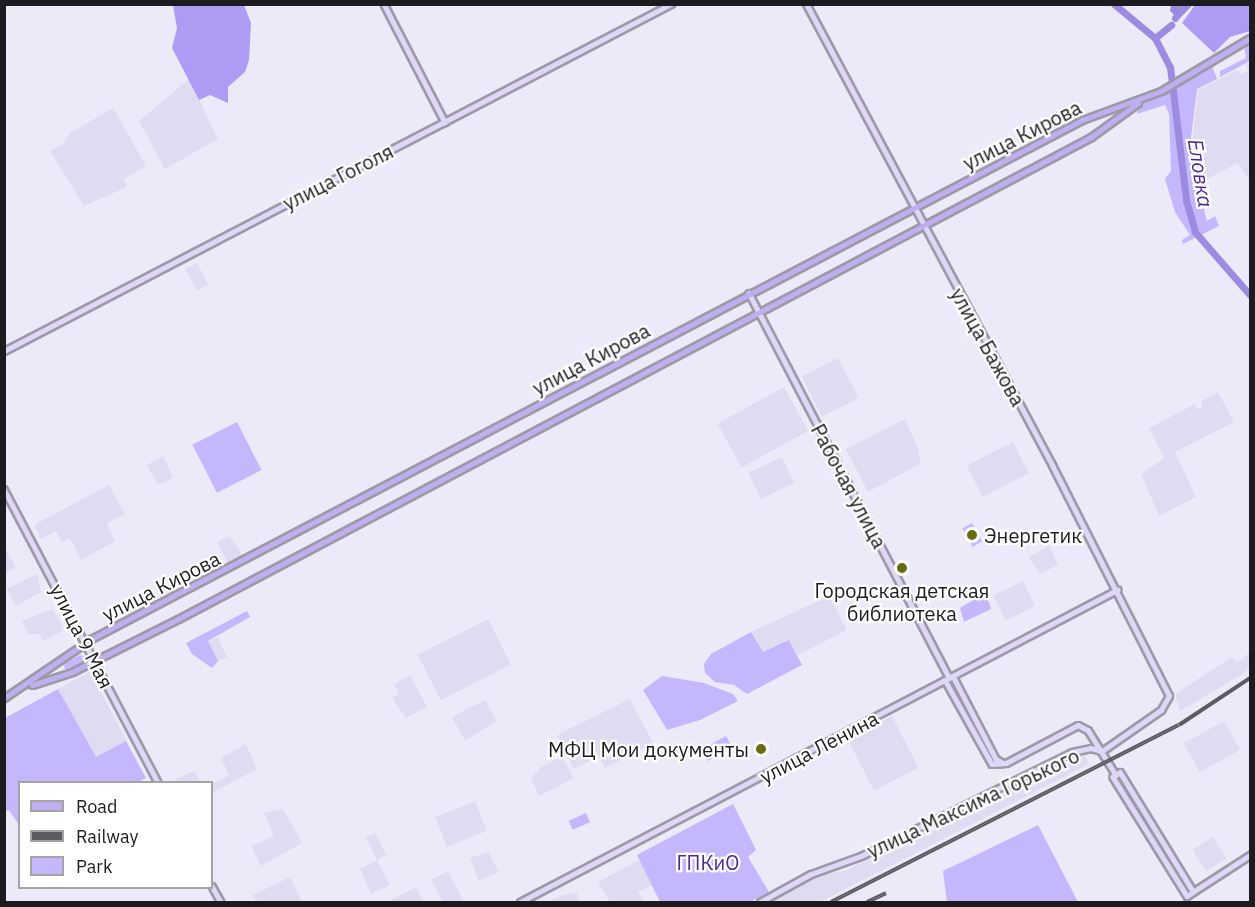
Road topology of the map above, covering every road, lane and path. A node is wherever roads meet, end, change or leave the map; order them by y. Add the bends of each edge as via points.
1 (384, 4) edge
2 (671, 4) edge
3 (806, 4) edge
4 (1251, 38) edge
5 (1144, 99) junction
6 (445, 122) junction
7 (914, 208) junction
8 (923, 226) junction
9 (749, 293) junction
10 (759, 312) junction
11 (4, 351) edge
12 (4, 489) edge
13 (1117, 590) junction
14 (85, 642) junction
15 (60, 662) junction
16 (95, 662) junction
17 (68, 674) junction
18 (949, 678) junction
19 (26, 687) junction
20 (1168, 691) joint
21 (4, 698) edge
22 (1102, 751) junction
23 (1006, 763) junction
24 (995, 764) joint
25 (1116, 775) junction
26 (157, 781) edge
27 (1251, 855) edge
28 (213, 888) edge
29 (1193, 892) junction
30 (220, 903) edge
31 (520, 903) edge
32 (760, 903) edge

1 - 6 street
2 - 6 street, улица Гоголя
3 - 7 street, улица Бажова
4 - 5 main road, улица Кирова
5 - 7 main road, улица Кирова via 1082,120
5 - 8 main road, улица Кирова via 1091,137
6 - 11 street, улица Гоголя
7 - 8 street, улица Бажова
7 - 9 main road, улица Кирова
8 - 10 main road, улица Кирова
8 - 13 street, улица Бажова
9 - 10 street, Рабочая улица
9 - 14 main road, улица Кирова
10 - 16 main road, улица Кирова
10 - 18 street, Рабочая улица
12 - 14 street, улица 9 Мая
13 - 18 street, улица Ленина
13 - 20 street, улица Бажова
14 - 15 main road, улица Кирова
14 - 16 street, улица 9 Мая
15 - 17 main road via 59,670
15 - 19 main road, улица Кирова
16 - 17 main road, улица Кирова
16 - 26 street, улица 9 Мая
17 - 19 main road, улица Кирова
18 - 23 street, Рабочая улица via 996,759
18 - 24 street, Рабочая улица via 989,761
18 - 31 street, улица Ленина
19 - 21 main road, улица Кирова
20 - 22 street, улица Максима Горького via 1168,702 1161,710
22 - 23 street, улица Максима Горького via 1088,730 1074,726
22 - 25 street
22 - 32 street, улица Максима Горького via 1091,748 1072,752 861,856 811,874
23 - 24 street, улица Максима Горького
25 - 29 street
25 - 29 street via 1187,896
27 - 29 street
28 - 30 street

